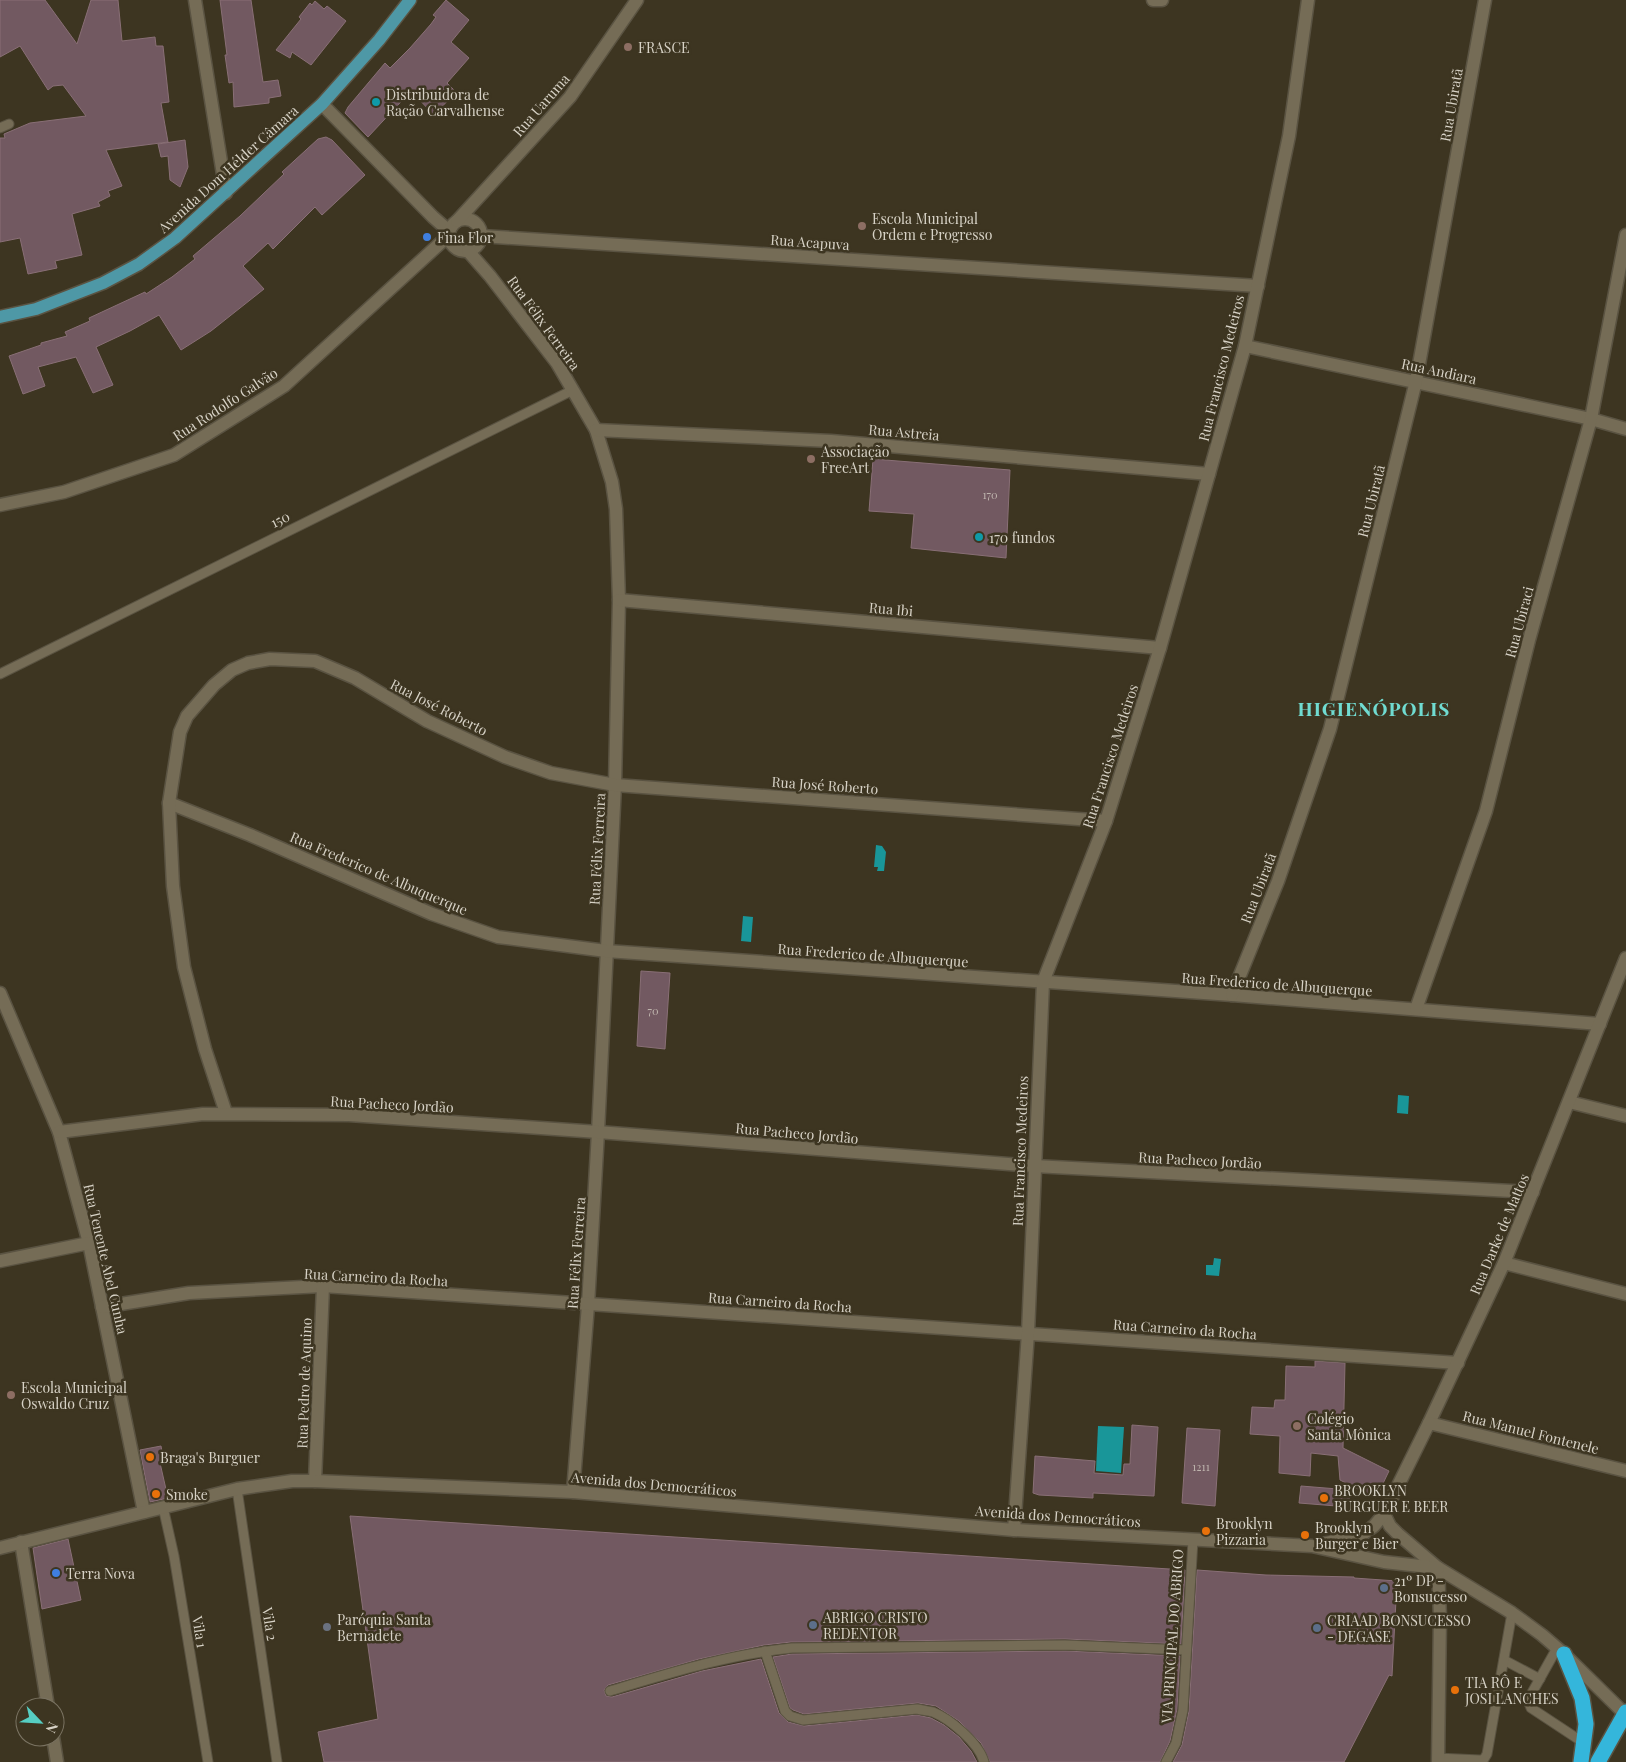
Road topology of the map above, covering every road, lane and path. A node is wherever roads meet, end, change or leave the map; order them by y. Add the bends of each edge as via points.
1 (195, 0) edge
2 (410, 0) edge
3 (637, 0) edge
4 (1152, 0) edge
5 (1162, 0) edge
6 (1308, 0) edge
7 (1485, 0) edge
8 (322, 104) junction
9 (9, 124) dead end
10 (0, 128) edge
11 (226, 193) junction
12 (451, 229) junction
13 (1626, 235) edge
14 (481, 236) junction
15 (468, 252) junction
16 (1258, 286) junction
17 (0, 317) edge
18 (1244, 346) junction
19 (1416, 381) junction
20 (573, 390) junction
21 (1591, 419) junction
22 (1626, 428) edge
23 (596, 430) junction
24 (1209, 474) junction
25 (0, 505) edge
26 (619, 600) junction
27 (1160, 648) junction
28 (0, 674) edge
29 (615, 785) junction
30 (169, 803) junction
31 (1106, 820) junction
32 (606, 951) junction
33 (1626, 958) edge
34 (1043, 982) junction
35 (0, 993) edge
36 (1232, 995) junction
37 (1416, 1009) junction
38 (1600, 1024) junction
39 (1569, 1102) junction
40 (226, 1113) junction
41 (1626, 1116) edge
42 (59, 1132) junction
43 (598, 1132) junction
44 (1034, 1166) junction
45 (1533, 1192) junction
46 (90, 1243) junction
47 (0, 1261) edge
48 (1504, 1263) junction
49 (323, 1286) junction
50 (1626, 1294) edge
51 (588, 1305) junction
52 (102, 1306) junction
53 (1028, 1333) junction
54 (1458, 1363) junction
55 (1429, 1423) junction
56 (1626, 1471) edge
57 (315, 1481) junction
58 (237, 1489) junction
59 (573, 1492) junction
60 (163, 1507) junction
61 (144, 1512) junction
62 (1384, 1514) junction
63 (1014, 1530) junction
64 (1193, 1540) junction
65 (21, 1542) junction
66 (1312, 1546) junction
67 (0, 1548) edge
68 (1438, 1568) junction
69 (1512, 1613) junction
70 (765, 1650) junction
71 (1186, 1650) junction
72 (1561, 1651) junction
73 (1504, 1660) junction
74 (1540, 1678) junction
75 (610, 1691) dead end
76 (46, 1697) edge
77 (1626, 1714) edge
78 (1584, 1743) junction
79 (55, 1747) edge
80 (1438, 1760) edge
81 (57, 1762) edge
82 (208, 1762) edge
83 (277, 1762) edge
84 (984, 1762) edge
85 (1166, 1762) edge
86 (1581, 1762) edge
87 (1598, 1762) edge

1 - 11 street
2 - 8 main road, Avenida Dom Hélder Câmara
3 - 12 street, Rua Uaruma via 570,97
4 - 5 street
6 - 16 street, Rua Francisco Medeiros via 1289,136
7 - 19 street, Rua Ubiratã
8 - 11 main road, Avenida Dom Hélder Câmara
8 - 12 street via 433,217
9 - 10 lane
11 - 17 main road, Avenida Dom Hélder Câmara via 175,238 139,264 103,283 36,309
12 - 14 street via 468,219 479,227
12 - 15 street via 453,247
12 - 25 street, Rua Rodolfo Galvão via 284,386 174,455 64,492
13 - 21 street, Rua Ubiraci
14 - 15 street via 476,247
14 - 16 street, Rua Acapuva
15 - 20 street, Rua Félix Ferreira via 557,363
16 - 18 street, Rua Francisco Medeiros
18 - 19 street, Rua Andiara
18 - 24 street, Rua Francisco Medeiros
19 - 21 street, Rua Andiara
19 - 36 street, Rua Ubiratã via 1330,728 1278,881
20 - 23 street, Rua Félix Ferreira
20 - 28 lane, 150
21 - 22 street, Rua Andiara
21 - 37 street, Rua Ubiraci via 1529,640 1486,811
23 - 24 street, Rua Astreia via 831,441
23 - 26 street, Rua Félix Ferreira via 612,482 616,509
24 - 27 street, Rua Francisco Medeiros
26 - 27 street, Rua Ibi
26 - 29 street, Rua Félix Ferreira
27 - 31 street, Rua Francisco Medeiros
29 - 30 street, Rua José Roberto via 551,773 505,757 427,721 355,678 315,661 270,659 232,670 187,716 180,732
29 - 31 street, Rua José Roberto
29 - 32 street, Rua Félix Ferreira
30 - 32 street, Rua Frederico de Albuquerque via 432,914 498,937
30 - 40 street, Rua José Roberto via 173,886 184,967
31 - 34 street, Rua Francisco Medeiros
32 - 34 street, Rua Frederico de Albuquerque
32 - 43 street, Rua Félix Ferreira
33 - 38 street, Rua Darke de Mattos
34 - 36 street, Rua Frederico de Albuquerque
34 - 44 street, Rua Francisco Medeiros
35 - 42 street, Rua Tenente Abel Cunha
36 - 37 street, Rua Frederico de Albuquerque
37 - 38 street, Rua Frederico de Albuquerque
38 - 39 street, Rua Darke de Mattos
39 - 41 street
39 - 45 street, Rua Darke de Mattos
40 - 42 street, Rua Pacheco Jordão
40 - 43 street, Rua Pacheco Jordão via 349,1115
42 - 46 street, Rua Tenente Abel Cunha
43 - 44 street, Rua Pacheco Jordão
43 - 51 street, Rua Félix Ferreira
44 - 45 street, Rua Pacheco Jordão
44 - 53 street, Rua Francisco Medeiros
45 - 48 street, Rua Darke de Mattos
46 - 47 street
46 - 52 street, Rua Tenente Abel Cunha
48 - 50 street
48 - 54 street, Rua Darke de Mattos
49 - 51 street, Rua Carneiro da Rocha
49 - 52 street, Rua Carneiro da Rocha via 189,1292
49 - 57 street, Rua Pedro de Aquino
51 - 53 street, Rua Carneiro da Rocha
51 - 59 street, Rua Félix Ferreira
52 - 61 street, Rua Tenente Abel Cunha
53 - 54 street, Rua Carneiro da Rocha
53 - 63 street, Rua Francisco Medeiros
54 - 55 street, Rua Darke de Mattos
55 - 56 street, Rua Manuel Fontenele
55 - 62 street, Rua Darke de Mattos
57 - 58 street, Avenida dos Democráticos
57 - 59 street, Avenida dos Democráticos
58 - 60 street, Avenida dos Democráticos
58 - 83 lane, Vila 2
59 - 63 street, Avenida dos Democráticos
60 - 61 street, Avenida dos Democráticos
60 - 82 lane, Vila 1
61 - 65 street, Avenida dos Democráticos
62 - 66 street, Avenida dos Democráticos via 1364,1533
62 - 68 street, Avenida dos Democráticos via 1390,1526
63 - 64 street, Avenida dos Democráticos
64 - 66 street, Avenida dos Democráticos
64 - 71 lane, VIA PRINCIPAL DO ABRIGO
65 - 67 street, Avenida dos Democráticos
65 - 76 street
66 - 68 street, Avenida dos Democráticos via 1384,1562
68 - 69 street, Avenida dos Democráticos
68 - 80 street
69 - 72 street, Avenida dos Democráticos
69 - 73 lane
70 - 71 lane via 1065,1645
70 - 75 lane via 700,1664
70 - 84 lane via 785,1711 795,1719 917,1709 931,1712 968,1738
71 - 85 lane, VIA PRINCIPAL DO ABRIGO via 1180,1727
72 - 74 lane
72 - 77 street, Avenida dos Democráticos
72 - 78 highway via 1582,1698 1586,1724
73 - 74 lane
73 - 80 lane via 1488,1754 1480,1760
74 - 78 lane via 1529,1698 1531,1708
77 - 87 highway
78 - 86 highway
79 - 81 street

